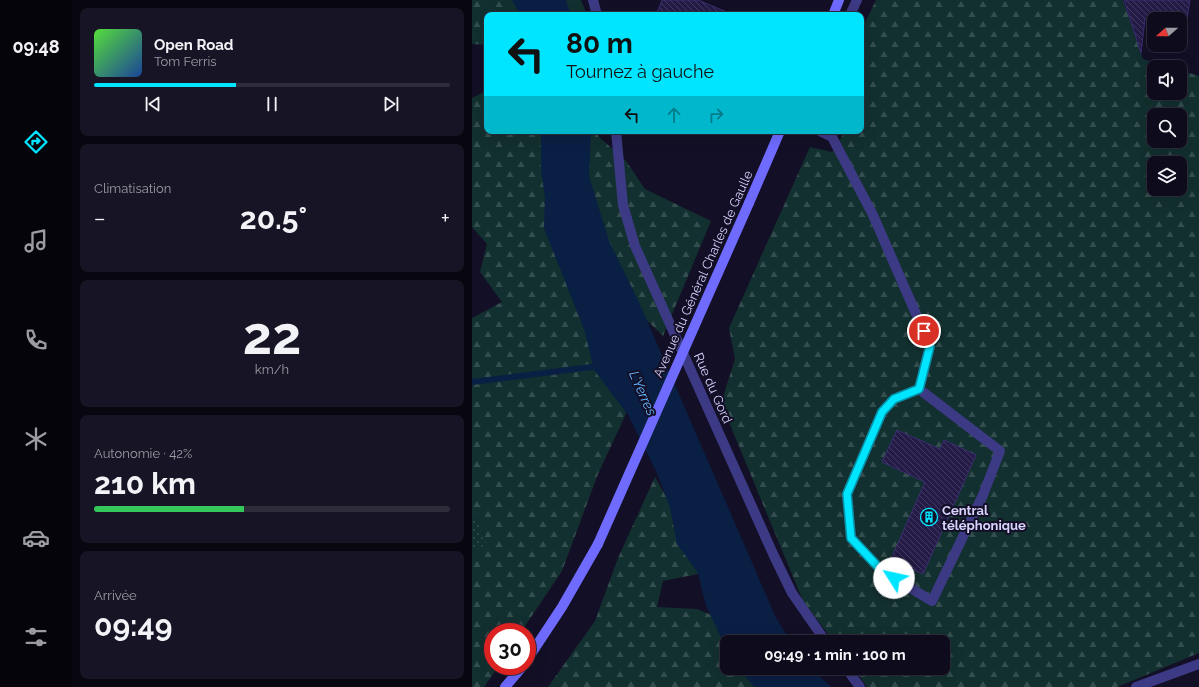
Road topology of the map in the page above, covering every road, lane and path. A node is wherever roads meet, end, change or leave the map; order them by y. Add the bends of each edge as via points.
1 (593, 0) edge
2 (839, 0) edge
3 (857, 0) edge
4 (596, 12) edge
5 (834, 12) edge
6 (851, 12) edge
7 (616, 134) edge
8 (779, 134) edge
9 (826, 134) edge
10 (919, 389) junction
11 (821, 635) edge
12 (536, 646) edge
13 (1199, 664) edge
14 (515, 675) edge
15 (851, 675) edge
16 (505, 687) edge
17 (860, 687) edge
18 (1136, 687) edge

1 - 4 street
2 - 5 main road
3 - 6 street
7 - 11 street, Rue du Gord via 623,205 635,246 774,556 792,593
8 - 12 main road, Avenue du Général Charles de Gaulle, bridge via 598,544
9 - 10 street via 832,137 870,209 930,346
10 - 10 street via 1000,451 983,495 932,601 882,571 851,538 847,494 882,412 894,399
13 - 18 street
14 - 16 main road
15 - 17 street

